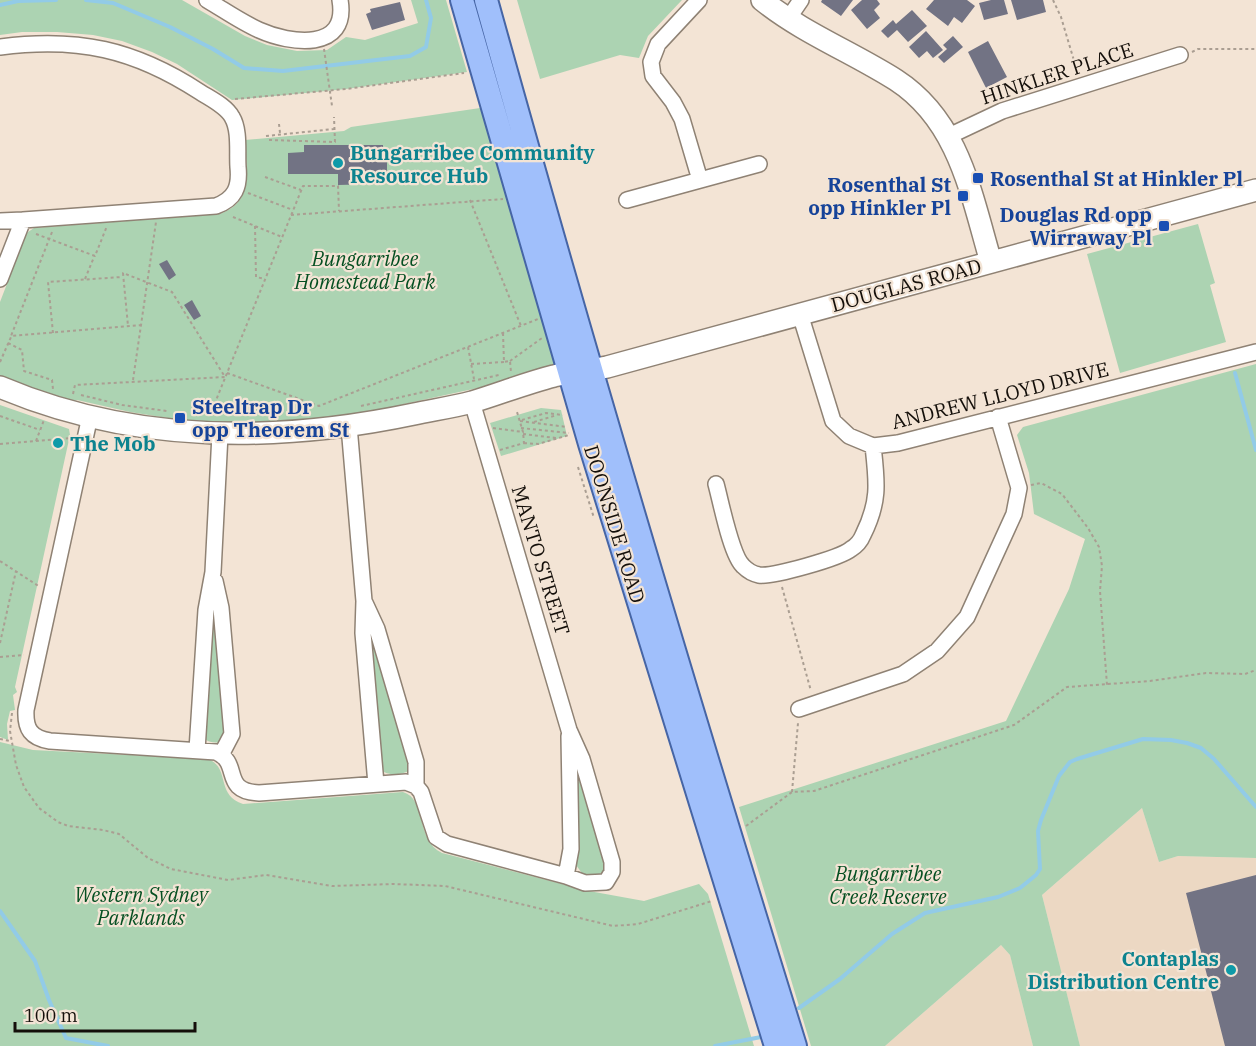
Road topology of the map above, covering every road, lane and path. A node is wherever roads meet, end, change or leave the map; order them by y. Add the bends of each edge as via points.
1 (207, 0) edge
2 (340, 0) edge
3 (462, 0) edge
4 (486, 0) edge
5 (699, 0) edge
6 (762, 0) edge
7 (801, 0) edge
8 (1053, 0) edge
9 (788, 19) junction
10 (0, 47) edge
11 (324, 49) dead end
12 (1256, 50) edge
13 (1180, 55) joint
14 (467, 72) dead end
15 (1081, 85) junction
16 (330, 91) junction
17 (232, 100) dead end
18 (332, 106) dead end
19 (334, 117) dead end
20 (279, 124) dead end
21 (335, 129) junction
22 (280, 134) junction
23 (266, 136) dead end
24 (949, 136) junction
25 (269, 140) dead end
26 (759, 164) dead end
27 (265, 177) dead end
28 (700, 180) junction
29 (237, 189) junction
30 (301, 190) junction
31 (1256, 190) edge
32 (506, 198) dead end
33 (470, 200) junction
34 (627, 200) dead end
35 (293, 210) junction
36 (339, 211) junction
37 (291, 215) junction
38 (233, 217) dead end
39 (23, 220) junction
40 (0, 221) edge
41 (156, 222) dead end
42 (107, 226) dead end
43 (255, 226) junction
44 (53, 229) dead end
45 (33, 232) dead end
46 (282, 237) junction
47 (49, 238) junction
48 (95, 256) junction
49 (991, 262) junction
50 (123, 277) junction
51 (0, 279) edge
52 (85, 279) junction
53 (265, 279) junction
54 (148, 282) junction
55 (800, 314) junction
56 (540, 318) dead end
57 (141, 325) junction
58 (128, 326) junction
59 (521, 326) junction
60 (53, 333) junction
61 (503, 333) junction
62 (11, 336) junction
63 (545, 336) dead end
64 (8, 344) junction
65 (468, 348) junction
66 (1256, 352) edge
67 (510, 361) junction
68 (0, 362) edge
69 (504, 362) junction
70 (471, 364) junction
71 (511, 372) dead end
72 (226, 375) junction
73 (578, 376) junction
74 (133, 381) junction
75 (0, 387) edge
76 (54, 391) dead end
77 (73, 394) dead end
78 (81, 395) dead end
79 (472, 402) junction
80 (319, 406) junction
81 (166, 411) dead end
82 (517, 412) dead end
83 (320, 413) dead end
84 (210, 415) dead end
85 (558, 415) junction
86 (564, 415) dead end
87 (0, 416) edge
88 (90, 416) junction
89 (352, 416) junction
90 (998, 417) junction
91 (520, 421) junction
92 (531, 423) junction
93 (567, 427) dead end
94 (490, 428) dead end
95 (521, 428) junction
96 (523, 433) junction
97 (220, 434) junction
98 (72, 438) dead end
99 (557, 438) junction
100 (36, 441) junction
101 (524, 443) junction
102 (0, 444) edge
103 (873, 446) junction
104 (498, 451) dead end
105 (716, 484) dead end
106 (1019, 488) junction
107 (0, 561) edge
108 (16, 571) junction
109 (213, 572) junction
110 (778, 572) junction
111 (40, 587) dead end
112 (364, 601) junction
113 (0, 643) edge
114 (24, 655) dead end
115 (0, 657) edge
116 (1256, 670) edge
117 (1107, 685) junction
118 (814, 704) junction
119 (799, 709) joint
120 (569, 730) junction
121 (0, 739) edge
122 (197, 750) junction
123 (221, 755) junction
124 (376, 784) junction
125 (416, 786) junction
126 (792, 792) junction
127 (745, 826) dead end
128 (566, 876) junction
129 (715, 900) dead end
130 (776, 1046) edge
131 (795, 1046) edge

1 - 2 street via 259,30 304,40 322,39 333,32 342,13
3 - 73 main road, DOONSIDE ROAD
4 - 73 main road, DOONSIDE ROAD
5 - 28 street via 658,44 651,62 653,76 682,119
6 - 9 street
7 - 9 street
8 - 15 path
9 - 24 street via 896,81 923,103
10 - 29 street via 50,43 97,47 138,58 179,78 225,109 234,122
11 - 16 path
12 - 13 path via 1198,49
13 - 15 street, HINKLER PLACE
14 - 16 path
15 - 24 street, HINKLER PLACE via 1002,111
16 - 17 path
16 - 18 path
19 - 21 path
20 - 22 path
21 - 22 path
21 - 25 path via 335,142
22 - 23 path
24 - 49 street via 965,172
26 - 28 street
27 - 30 path
28 - 34 street
29 - 35 path
29 - 39 street via 231,198 216,206
30 - 35 path
30 - 36 path via 303,186 338,186
31 - 49 street, DOUGLAS ROAD
32 - 33 path
33 - 36 path
33 - 59 path
35 - 37 path
36 - 37 path
37 - 46 path
38 - 43 path
39 - 40 street
39 - 51 street
41 - 54 path
42 - 48 path
43 - 46 path
43 - 53 path via 256,277
44 - 47 path
45 - 47 path
46 - 53 path
47 - 48 path
47 - 62 path
48 - 52 path
49 - 55 street, DOUGLAS ROAD
50 - 52 path
50 - 54 path via 123,273
50 - 58 path
52 - 60 path via 48,282
53 - 72 path
54 - 57 path
54 - 72 path via 172,292
55 - 73 street, DOUGLAS ROAD
55 - 103 street, ANDREW LLOYD DRIVE via 833,421 849,436
56 - 59 path
57 - 58 path
57 - 74 path
58 - 60 path
59 - 61 path
60 - 62 path
61 - 65 path
61 - 69 path
62 - 64 path
63 - 67 path
64 - 68 path
64 - 76 path via 22,350 24,371 52,380
65 - 70 path
65 - 80 path
66 - 90 street, ANDREW LLOYD DRIVE
67 - 69 path
67 - 71 path
69 - 70 path
70 - 89 path via 474,379
72 - 74 path
72 - 80 path
72 - 84 path
73 - 79 street, DOUGLAS ROAD
73 - 130 main road, DOONSIDE ROAD via 590,444
73 - 131 main road, DOONSIDE ROAD via 714,786
74 - 77 path via 75,385
75 - 88 street, DOUGLAS ROAD
78 - 81 path
79 - 89 street, DOUGLAS ROAD
79 - 120 street, MANTO STREET
80 - 83 path
82 - 91 path
85 - 86 path
85 - 91 path via 546,413
85 - 92 path
87 - 100 path via 41,428
88 - 97 street, DOUGLAS ROAD
88 - 122 street via 26,710 29,731 41,740
89 - 97 street, DOUGLAS ROAD via 291,433
89 - 112 street
90 - 103 street, ANDREW LLOYD DRIVE
90 - 106 street
91 - 92 path
91 - 95 path
92 - 93 path
94 - 96 path
95 - 96 path
95 - 99 path via 569,434
96 - 99 path
96 - 101 path
97 - 109 street
98 - 100 path
99 - 101 path via 538,444
100 - 102 path
101 - 104 path
103 - 110 street via 878,486 863,537 852,549 836,557
105 - 110 street via 736,558 747,570 759,575
106 - 117 path via 1041,483 1062,494 1099,548
106 - 118 street via 1014,514 968,617 937,651 903,674
107 - 108 path
108 - 111 path
108 - 113 path
109 - 122 street via 206,610
109 - 123 street via 221,608 232,734
110 - 118 path
112 - 124 street via 363,633
112 - 125 street via 377,629 416,762
114 - 115 path
116 - 117 path
117 - 126 path via 1067,687 1014,725 814,792
118 - 119 street
119 - 126 path
120 - 128 street, MANTO STREET via 570,849
120 - 128 street, MANTO STREET via 582,759 612,872 606,882 599,884
121 - 129 path via 10,741 24,786 48,816 68,826 119,834 156,863 179,872 228,880 266,875 332,886 445,886 613,926 638,924
122 - 123 street
123 - 124 street via 230,765 237,786 246,793
124 - 125 street via 402,782
125 - 128 street via 434,831 447,844
126 - 127 path

